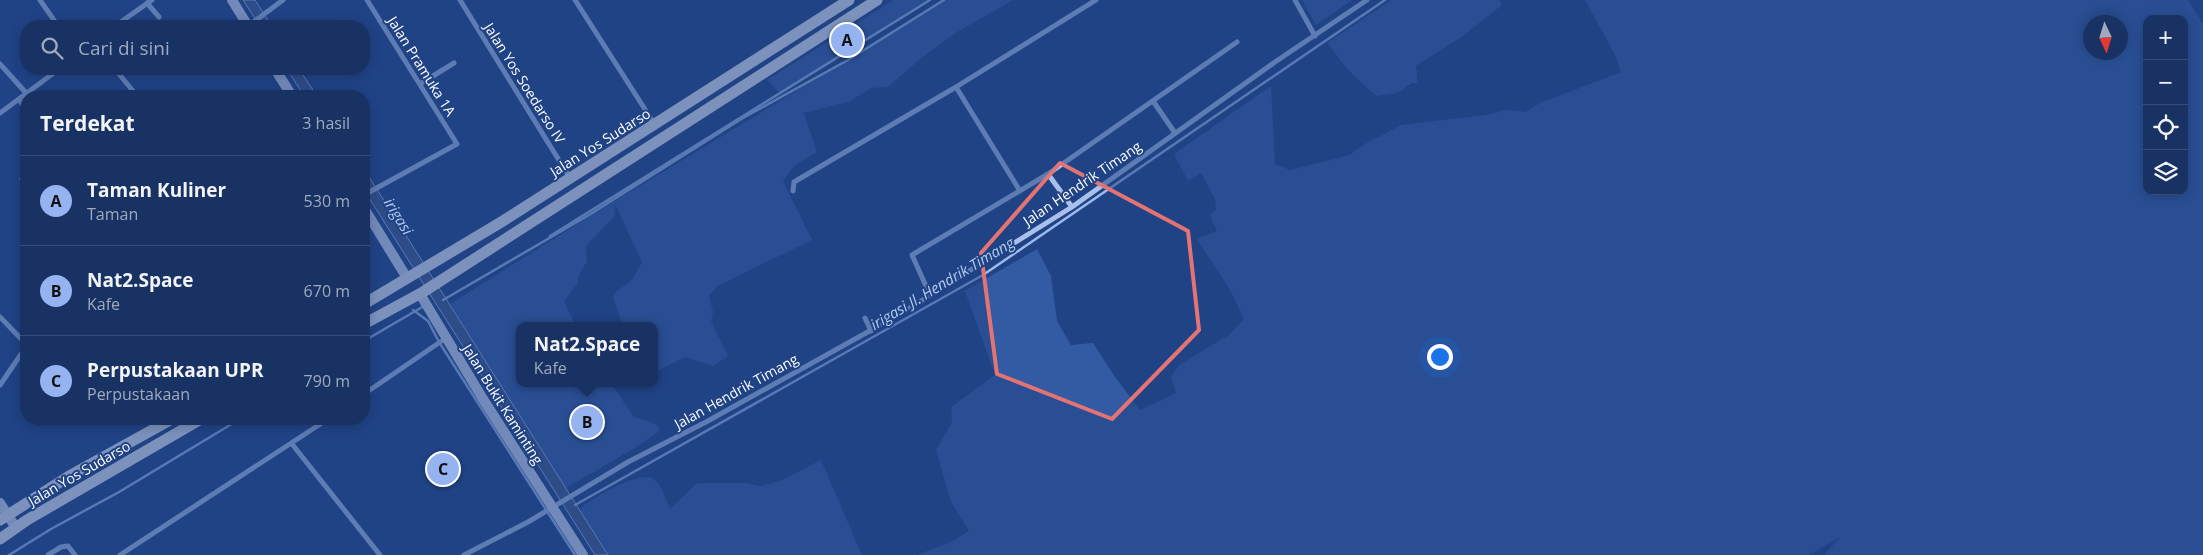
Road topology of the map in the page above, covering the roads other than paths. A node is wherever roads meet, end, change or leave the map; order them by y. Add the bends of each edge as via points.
1 (40, 0) edge
2 (232, 0) edge
3 (283, 0) edge
4 (367, 0) edge
5 (460, 0) edge
6 (575, 0) edge
7 (841, 0) edge
8 (849, 0) edge
9 (877, 0) edge
10 (1096, 0) edge
11 (1295, 0) edge
12 (1367, 0) edge
13 (151, 5) edge
14 (159, 18) dead end
15 (54, 20) edge
16 (125, 20) edge
17 (245, 20) edge
18 (257, 20) edge
19 (1315, 36) junction
20 (1237, 42) dead end
21 (454, 62) dead end
22 (0, 64) edge
23 (749, 65) junction
24 (51, 75) edge
25 (120, 75) edge
26 (279, 75) edge
27 (756, 78) junction
28 (722, 82) junction
29 (420, 84) junction
30 (956, 87) junction
31 (23, 90) edge
32 (32, 90) edge
33 (131, 90) edge
34 (288, 90) edge
35 (20, 101) edge
36 (1153, 101) junction
37 (0, 113) edge
38 (655, 125) junction
39 (1175, 133) junction
40 (1048, 174) junction
41 (570, 178) junction
42 (793, 191) dead end
43 (1020, 191) junction
44 (370, 192) edge
45 (528, 205) junction
46 (1072, 207) junction
47 (370, 217) edge
48 (537, 218) junction
49 (410, 277) junction
50 (422, 295) junction
51 (930, 295) junction
52 (370, 300) edge
53 (0, 317) edge
54 (865, 318) dead end
55 (370, 321) edge
56 (871, 331) junction
57 (446, 337) junction
58 (20, 339) edge
59 (20, 354) edge
60 (0, 385) edge
61 (370, 390) edge
62 (161, 425) edge
63 (191, 425) edge
64 (319, 425) edge
65 (292, 444) junction
66 (0, 503) edge
67 (555, 506) junction
68 (3, 519) edge
69 (8, 534) edge
70 (48, 555) edge
71 (75, 555) edge
72 (120, 555) edge
73 (380, 555) edge
74 (464, 555) edge
75 (583, 555) edge

1 - 15 street
2 - 17 main road
3 - 18 street
4 - 29 street, Jalan Pramuka 1A
5 - 41 street, Jalan Yos Soedarso IV
6 - 38 street
7 - 28 street
8 - 23 main road, Jalan Yos Sudarso
9 - 27 main road
10 - 30 street
11 - 19 street
12 - 19 street, Jalan Hendrik Timang
13 - 14 street
13 - 16 street
19 - 39 street, Jalan Hendrik Timang
20 - 36 street
21 - 29 street
22 - 31 street
23 - 27 main road
23 - 28 main road, Jalan Yos Sudarso
24 - 32 street
25 - 33 street
26 - 34 main road
27 - 48 main road
28 - 38 main road, Jalan Yos Sudarso
29 - 44 street, Jalan Pramuka 1A via 458,144
30 - 42 street via 794,182
30 - 43 street
35 - 37 street
36 - 39 street
36 - 40 street
38 - 41 main road, Jalan Yos Sudarso
39 - 46 street, Jalan Hendrik Timang
40 - 43 street
40 - 46 street
41 - 45 main road, Jalan Yos Sudarso
43 - 51 street via 912,255
45 - 48 main road
45 - 49 main road, Jalan Yos Sudarso
46 - 51 street, Jalan Hendrik Timang
47 - 49 main road
48 - 50 main road
49 - 52 main road, Jalan Yos Sudarso
50 - 55 main road
50 - 57 main road, Jalan Bukit Kaminting
51 - 56 street, Jalan Hendrik Timang
53 - 58 street
54 - 56 street
56 - 67 street, Jalan Hendrik Timang via 628,462
57 - 61 street
57 - 67 main road, Jalan Bukit Kaminting
59 - 60 street
62 - 68 main road, Jalan Yos Sudarso via 71,475
63 - 69 main road, Jalan Yos Sudarso
64 - 65 street
65 - 72 street
65 - 73 street
66 - 68 main road
67 - 74 street
67 - 75 main road, Jalan Bukit Kaminting
68 - 69 main road
70 - 71 street via 65,545

